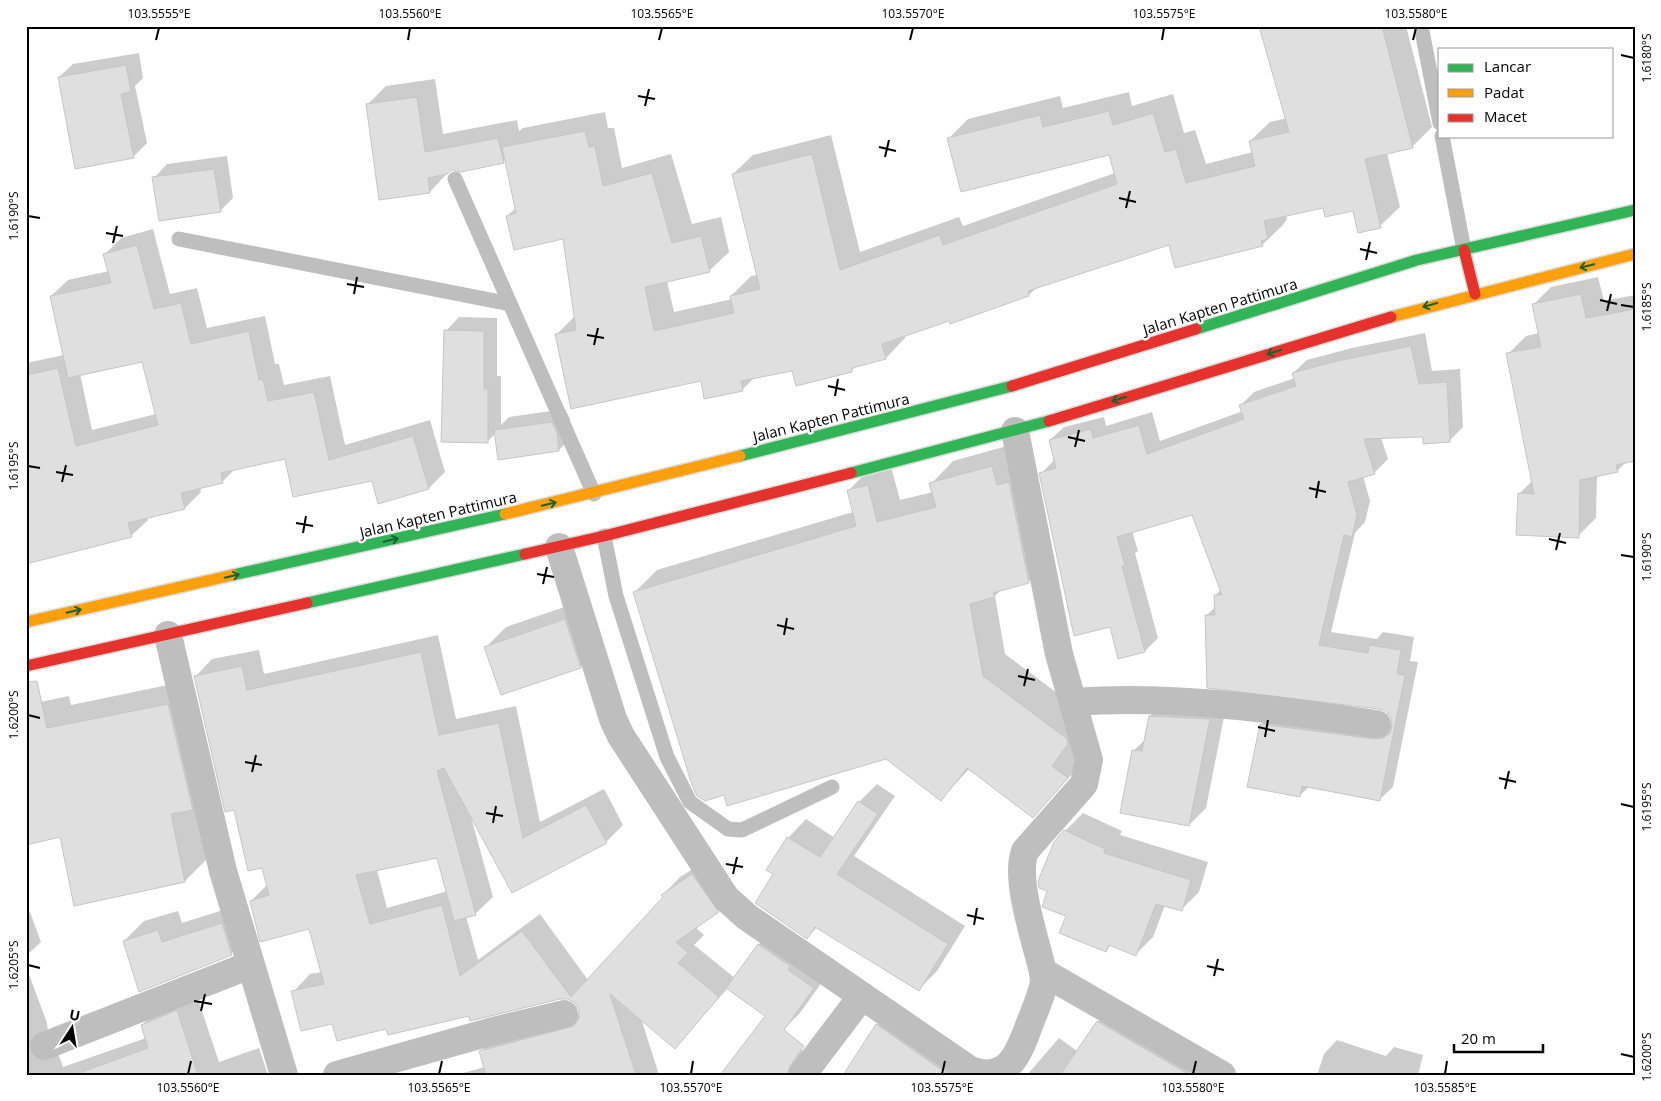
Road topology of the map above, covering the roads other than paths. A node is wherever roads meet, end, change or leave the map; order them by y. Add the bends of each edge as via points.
1 (1421, 26) edge
2 (1438, 113) edge
3 (1442, 138) edge
4 (455, 179) dead end
5 (1635, 210) edge
6 (179, 239) dead end
7 (1464, 250) junction
8 (1635, 254) edge
9 (1475, 294) junction
10 (510, 304) junction
11 (1015, 431) junction
12 (594, 494) junction
13 (604, 536) junction
14 (559, 546) junction
15 (26, 622) edge
16 (168, 635) junction
17 (26, 666) edge
18 (1073, 702) junction
19 (1377, 724) dead end
20 (832, 787) dead end
21 (250, 964) junction
22 (1043, 972) junction
23 (862, 996) junction
24 (564, 1014) dead end
25 (44, 1046) dead end
26 (284, 1075) edge
27 (337, 1075) edge
28 (802, 1075) edge
29 (1222, 1075) edge

1 - 2 lane
3 - 7 lane
4 - 10 lane
5 - 7 main road, Jalan Kapten Pattimura
6 - 10 lane
7 - 9 main road
7 - 12 main road, Jalan Kapten Pattimura via 1416,260 1003,389
8 -> 9 main road
9 -> 11 main road via 1432,304
10 - 12 lane
11 - 13 main road
11 - 18 street via 1059,654
15 -> 12 main road, Jalan Kapten Pattimura
13 - 14 main road
13 - 20 lane via 616,596 667,757 690,802 728,829 742,830
14 - 16 main road
14 - 23 street via 620,736 726,898 747,917
16 - 17 main road
16 - 21 street via 223,871
18 - 19 street via 1120,698 1237,704
18 - 22 street via 1089,760 1088,772 1084,784 1025,851 1022,860 1022,883
21 - 25 street
21 - 26 street
22 - 23 street via 1042,991 1017,1055 1008,1066 991,1074 970,1070
22 - 29 street
23 - 28 street
24 - 27 street

